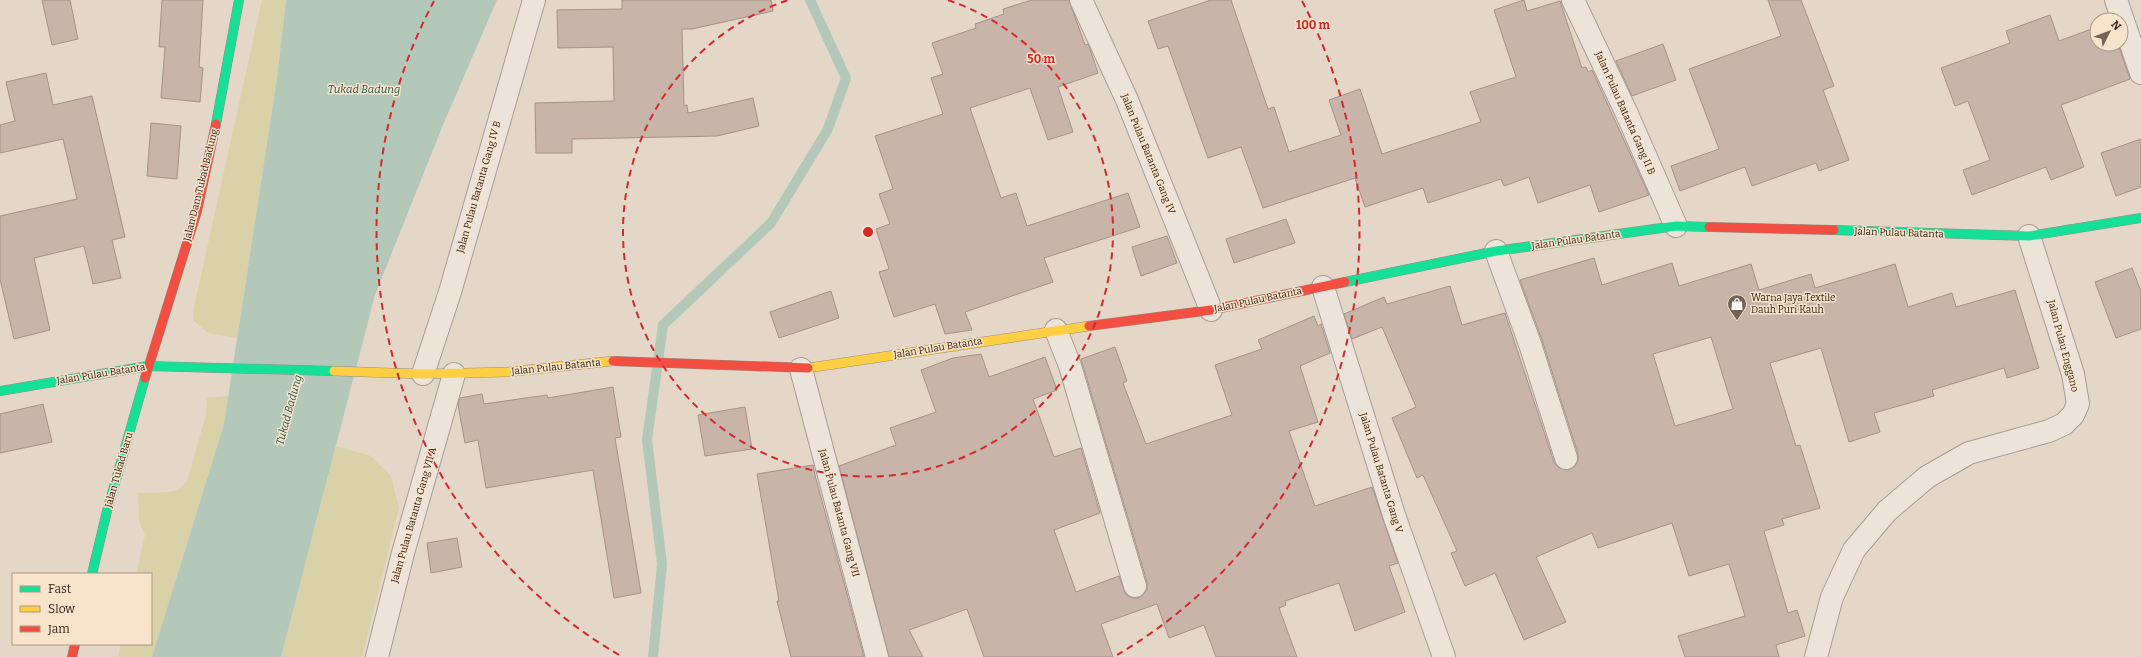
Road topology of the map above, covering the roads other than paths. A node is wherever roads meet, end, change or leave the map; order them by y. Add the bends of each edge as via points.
1 (239, 0) edge
2 (534, 0) edge
3 (1081, 0) edge
4 (1573, 0) edge
5 (2116, 0) edge
6 (2141, 73) edge
7 (2141, 218) edge
8 (1676, 226) junction
9 (2029, 236) junction
10 (1496, 251) junction
11 (1323, 287) junction
12 (1211, 310) junction
13 (1056, 330) junction
14 (148, 366) junction
15 (801, 369) junction
16 (423, 374) junction
17 (454, 374) junction
18 (0, 391) edge
19 (1566, 458) dead end
20 (92, 573) edge
21 (1135, 586) dead end
22 (75, 645) edge
23 (72, 657) edge
24 (377, 657) edge
25 (877, 657) edge
26 (1444, 657) edge
27 (1816, 657) edge

1 - 14 street, Jalan Dam Tukad Badung via 222,97 197,210
2 - 16 street, Jalan Pulau Batanta Gang IV B via 450,292
3 - 12 street, Jalan Pulau Batanta Gang IV via 1126,100
4 - 8 street, Jalan Pulau Batanta Gang II B
5 - 6 street
7 - 9 street, Jalan Pulau Batanta
8 - 9 street, Jalan Pulau Batanta
8 - 10 street, Jalan Pulau Batanta
9 - 27 street, Jalan Pulau Enggano via 2073,374 2078,404 2073,415 2064,424 2049,431 1969,453 1927,477 1886,510 1854,550 1838,583
10 - 11 street, Jalan Pulau Batanta
10 - 19 street via 1530,344
11 - 12 street, Jalan Pulau Batanta
11 - 26 street, Jalan Pulau Batanta Gang V via 1394,515
12 - 13 street, Jalan Pulau Batanta
13 - 15 street, Jalan Pulau Batanta
13 - 21 street via 1070,366
14 - 16 street, Jalan Pulau Batanta
14 - 18 street, Jalan Pulau Batanta
14 - 20 street, Jalan Tukad Baru
15 - 17 street, Jalan Pulau Batanta via 602,361 507,372
15 - 25 street, Jalan Pulau Batanta Gang VII
16 - 17 street, Jalan Pulau Batanta
17 - 24 street, Jalan Pulau Batanta Gang VII A via 403,553
22 - 23 street

